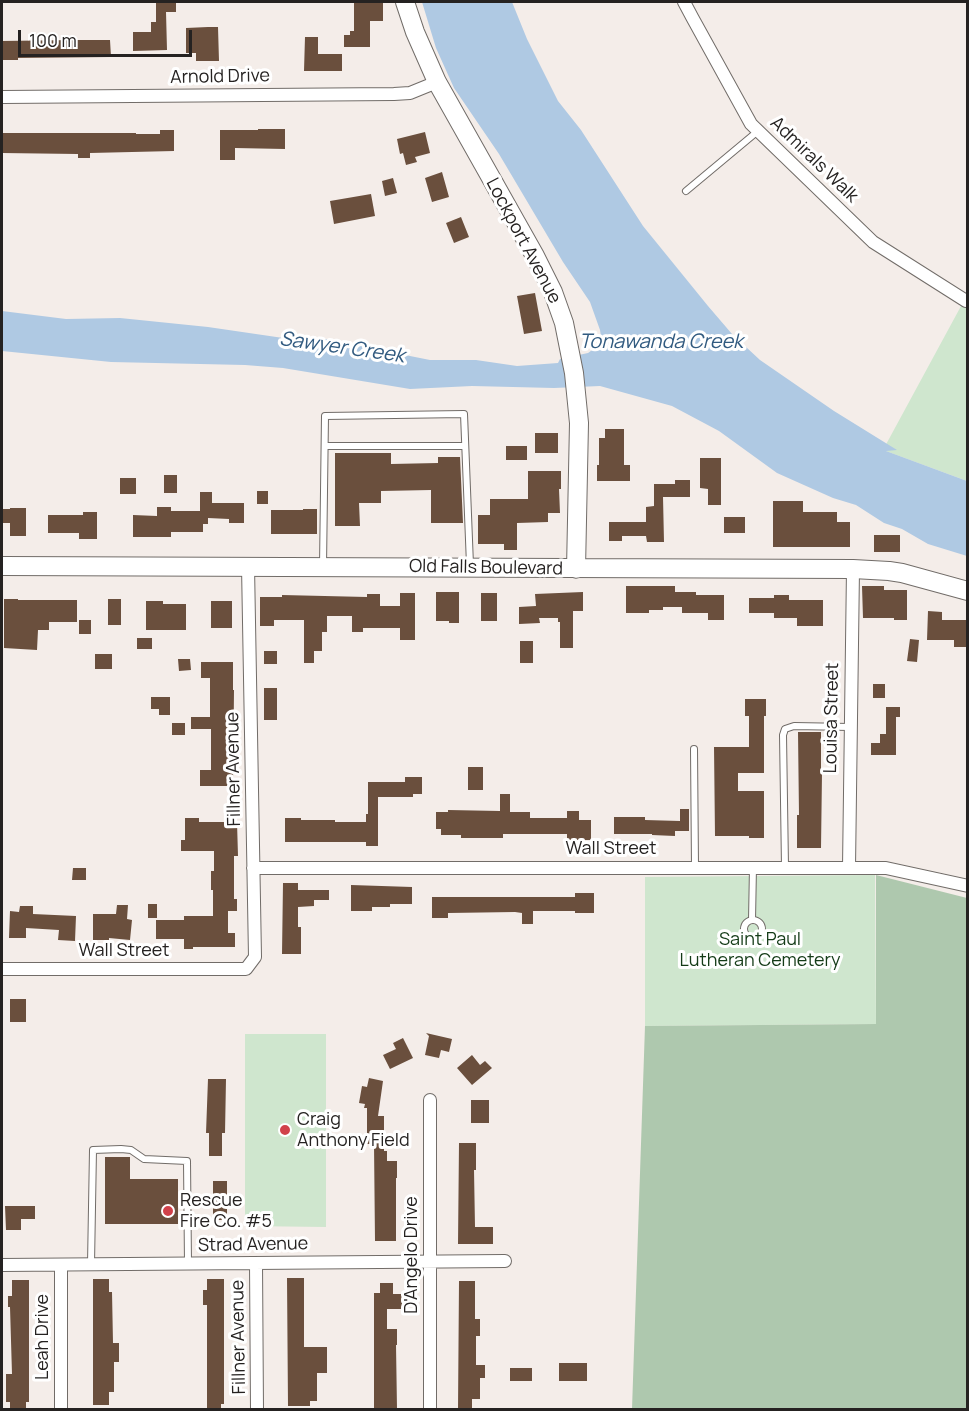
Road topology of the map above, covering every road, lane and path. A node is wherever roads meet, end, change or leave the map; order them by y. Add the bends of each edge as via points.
1 (405, 2) edge
2 (684, 2) edge
3 (437, 82) junction
4 (2, 98) edge
5 (758, 131) junction
6 (686, 191) dead end
7 (966, 301) dead end
8 (325, 446) junction
9 (465, 446) junction
10 (2, 566) edge
11 (248, 566) junction
12 (322, 567) junction
13 (470, 568) junction
14 (576, 569) junction
15 (853, 569) junction
16 (968, 591) edge
17 (850, 727) junction
18 (694, 749) dead end
19 (695, 867) junction
20 (753, 867) junction
21 (785, 867) junction
22 (849, 867) junction
23 (253, 868) junction
24 (968, 886) edge
25 (753, 920) dead end
26 (2, 969) edge
27 (246, 969) joint
28 (430, 1100) dead end
29 (505, 1261) dead end
30 (431, 1262) junction
31 (256, 1263) junction
32 (188, 1264) junction
33 (2, 1265) edge
34 (61, 1265) junction
35 (91, 1265) junction
36 (61, 1410) edge
37 (258, 1410) edge
38 (430, 1410) edge

1 - 3 street, Lockport Avenue
2 - 5 street, Admirals Walk
3 - 4 street, Arnold Drive via 410,93 394,94
3 - 14 street, Lockport Avenue via 547,278 564,323 579,423
5 - 6 lane
5 - 7 street, Admirals Walk via 873,242
8 - 9 lane
8 - 9 lane via 325,416 464,414
8 - 12 lane
9 - 13 lane
10 - 11 street, Old Falls Boulevard
11 - 12 street, Old Falls Boulevard
11 - 23 street, Fillner Avenue
12 - 13 street, Old Falls Boulevard
13 - 14 street, Old Falls Boulevard
14 - 15 street, Old Falls Boulevard
15 - 16 street, Old Falls Boulevard via 902,573
15 - 17 street, Louisa Street
17 - 21 lane via 785,729
17 - 22 street, Louisa Street
18 - 19 lane
19 - 20 street, Wall Street
19 - 23 street, Wall Street
20 - 21 street, Wall Street
20 - 25 lane
21 - 22 street, Wall Street
22 - 24 street, Wall Street via 886,868
23 - 27 street, Fillner Avenue via 255,957
26 - 27 street, Wall Street
28 - 30 street, D'Angelo Drive
29 - 30 street, Strad Avenue
30 - 31 street, Strad Avenue
30 - 38 street, D'Angelo Drive
31 - 32 street, Strad Avenue
31 - 37 street, Fillner Avenue
32 - 35 street, Strad Avenue
32 - 35 lane via 187,1161 144,1159 131,1150 121,1149 93,1150
33 - 34 street, Strad Avenue
34 - 35 street, Strad Avenue
34 - 36 street, Leah Drive

